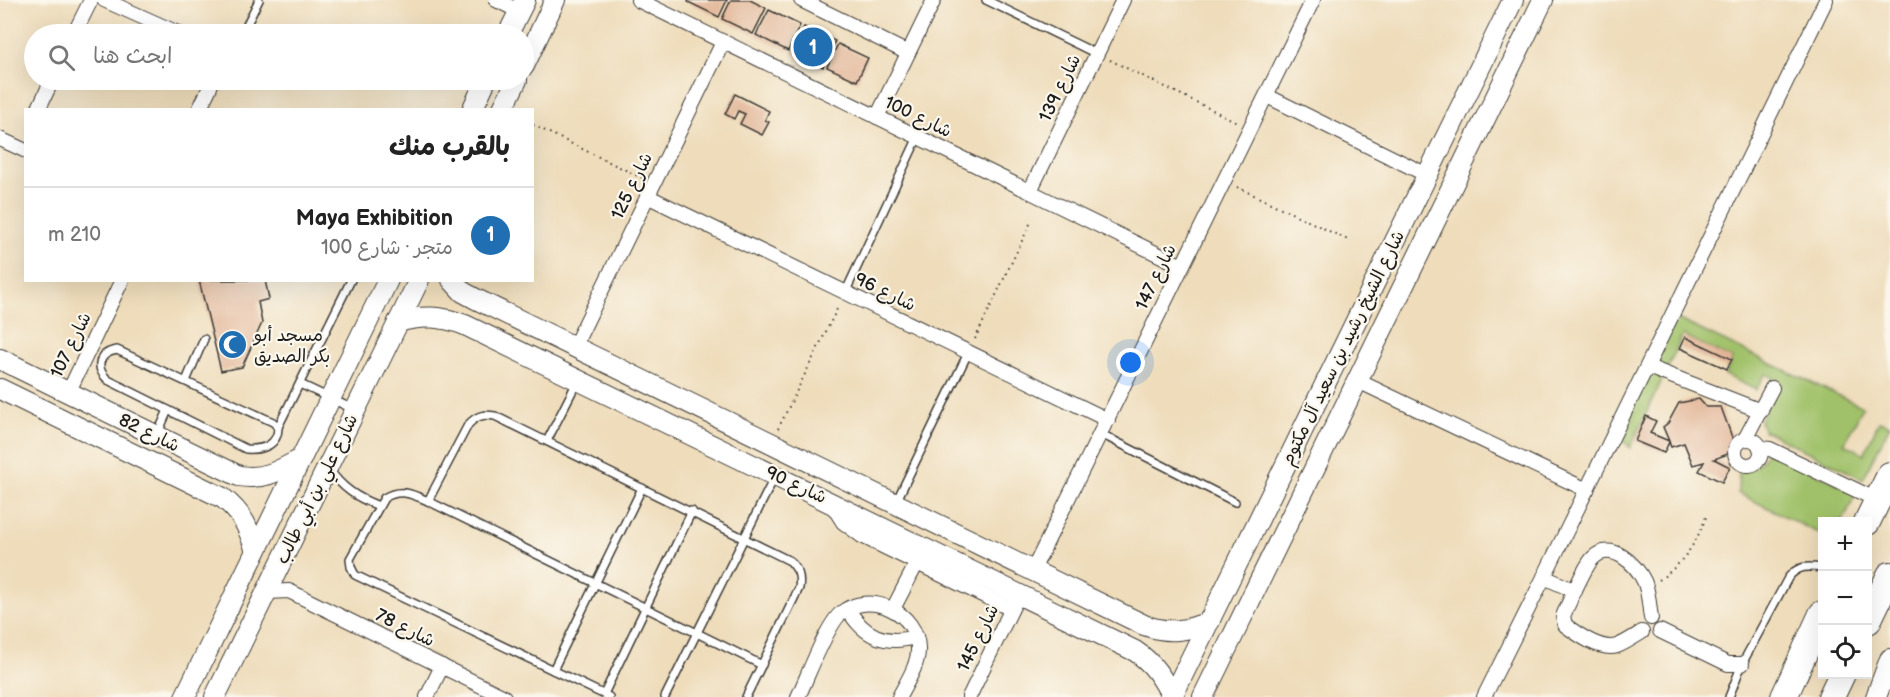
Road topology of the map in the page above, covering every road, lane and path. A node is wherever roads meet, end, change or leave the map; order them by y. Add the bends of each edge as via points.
1 (91, 0) edge
2 (104, 0) edge
3 (259, 0) edge
4 (496, 0) edge
5 (555, 0) edge
6 (638, 0) edge
7 (801, 0) edge
8 (934, 0) edge
9 (986, 0) edge
10 (1123, 0) edge
11 (1313, 0) edge
12 (1513, 0) edge
13 (1543, 0) edge
14 (1826, 0) edge
15 (658, 4) edge
16 (522, 6) edge
17 (79, 24) edge
18 (158, 24) edge
19 (247, 24) edge
20 (513, 24) edge
21 (723, 42) junction
22 (534, 45) edge
23 (908, 53) junction
24 (1096, 54) junction
25 (47, 90) edge
26 (208, 90) edge
27 (210, 90) edge
28 (481, 90) edge
29 (512, 90) edge
30 (207, 94) junction
31 (1267, 96) junction
32 (39, 108) edge
33 (200, 108) edge
34 (473, 108) edge
35 (503, 108) edge
36 (877, 117) junction
37 (534, 125) edge
38 (1250, 129) junction
39 (918, 137) junction
40 (0, 139) edge
41 (22, 150) edge
42 (1427, 175) junction
43 (1224, 180) junction
44 (650, 189) junction
45 (1030, 191) junction
46 (1032, 220) dead end
47 (1350, 241) dead end
48 (1182, 266) junction
49 (121, 282) edge
50 (350, 282) edge
51 (387, 282) edge
52 (418, 282) edge
53 (454, 282) edge
54 (845, 292) junction
55 (517, 319) junction
56 (398, 322) junction
57 (204, 339) dead end
58 (505, 344) junction
59 (574, 347) junction
60 (968, 353) junction
61 (0, 359) edge
62 (1648, 367) junction
63 (579, 380) junction
64 (186, 381) junction
65 (1358, 381) junction
66 (300, 384) junction
67 (1772, 388) dead end
68 (0, 389) edge
69 (68, 393) junction
70 (330, 398) junction
71 (168, 410) junction
72 (355, 411) junction
73 (1761, 411) junction
74 (1108, 420) junction
75 (278, 427) junction
76 (1101, 435) junction
77 (157, 436) junction
78 (1746, 439) junction
79 (547, 441) junction
80 (772, 442) junction
81 (1296, 445) junction
82 (1760, 448) junction
83 (1322, 456) junction
84 (142, 459) junction
85 (301, 459) junction
86 (328, 467) junction
87 (822, 467) junction
88 (1284, 468) junction
89 (775, 475) junction
90 (1890, 475) edge
91 (842, 477) junction
92 (1309, 481) junction
93 (642, 488) junction
94 (1587, 490) junction
95 (812, 493) junction
96 (428, 501) junction
97 (831, 502) junction
98 (1235, 502) dead end
99 (896, 503) junction
100 (379, 506) junction
101 (1872, 511) edge
102 (692, 512) junction
103 (1707, 514) dead end
104 (744, 538) junction
105 (256, 551) junction
106 (921, 555) junction
107 (1818, 568) edge
108 (1033, 570) junction
109 (277, 572) junction
110 (1890, 575) edge
111 (1544, 577) junction
112 (595, 583) junction
113 (1647, 588) junction
114 (290, 591) junction
115 (1575, 591) junction
116 (267, 592) junction
117 (1097, 601) junction
118 (1015, 602) junction
119 (645, 608) junction
120 (848, 609) junction
121 (893, 609) junction
122 (1872, 613) edge
123 (1651, 618) junction
124 (1210, 621) junction
125 (1818, 623) edge
126 (1083, 625) junction
127 (1660, 631) junction
128 (1642, 632) junction
129 (697, 633) junction
130 (916, 637) junction
131 (1890, 659) edge
132 (1742, 664) junction
133 (762, 665) junction
134 (442, 666) junction
135 (553, 670) junction
136 (1840, 679) edge
137 (607, 696) edge
138 (185, 697) edge
139 (215, 697) edge
140 (426, 697) edge
141 (504, 697) edge
142 (665, 697) edge
143 (746, 697) edge
144 (799, 697) edge
145 (899, 697) edge
146 (969, 697) edge
147 (1172, 697) edge
148 (1203, 697) edge
149 (1484, 697) edge
150 (1729, 697) edge
151 (1784, 697) edge
152 (1831, 697) edge
153 (1876, 697) edge

1 - 17 street
2 - 18 street
3 - 19 lane
4 - 16 street
5 - 22 street
6 - 15 street, شارع 100
7 - 23 street
8 - 23 street
9 - 24 lane
10 - 24 street, شارع 139
11 - 31 street, شارع 147
12 - 42 street, شارع الشيخ رشيد بن سعيد آل مكتوم
13 - 65 street, شارع الشيخ رشيد بن سعيد آل مكتوم
14 - 62 street
15 - 21 street, شارع 100
16 - 20 street
21 - 36 street, شارع 100
21 - 44 street, شارع 125
23 - 36 street
24 - 38 path
24 - 45 street, شارع 139
25 - 32 street
26 - 30 street
27 - 30 street
28 - 34 street
29 - 35 street
30 - 33 street
31 - 38 street, شارع 147
31 - 42 street
36 - 39 street, شارع 100
37 - 44 path
38 - 43 street, شارع 147
39 - 45 street, شارع 100
39 - 54 lane
40 - 41 street
42 - 81 street, شارع الشيخ رشيد بن سعيد آل مكتوم
43 - 47 path
43 - 48 street, شارع 147
44 - 54 street, شارع 96
44 - 59 street, شارع 125
45 - 48 street, شارع 100
46 - 60 path
48 - 74 street, شارع 147
49 - 69 street, شارع 107
50 - 66 lane
51 - 70 street, شارع علي بن أبي طالب
52 - 56 street, شارع علي بن أبي طالب
53 - 55 street, شارع 90 via 463,292
54 - 60 street, شارع 96
54 - 80 path
55 - 58 street via 504,331
55 - 59 street, شارع 90
56 - 58 street, شارع 90 via 425,317 452,320
56 - 72 street, شارع علي بن أبي طالب
57 - 64 lane
58 - 63 street, شارع 90
59 - 80 street, شارع 90
60 - 74 street, شارع 96
60 - 99 lane
61 - 69 street, شارع 82
62 - 73 street
62 - 94 street
63 - 79 lane
63 - 89 street, شارع 90
64 - 71 lane via 117,350 102,357 99,366 108,380
64 - 75 lane
65 - 83 street, شارع الشيخ رشيد بن سعيد آل مكتوم
65 - 94 street
66 - 70 lane
66 - 75 lane
67 - 73 street
68 - 84 street, شارع 82
69 - 77 street, شارع 82
70 - 72 lane
70 - 85 street, شارع علي بن أبي طالب
71 - 75 lane via 246,449 274,442
71 - 77 lane
72 - 86 street, شارع علي بن أبي طالب
73 - 78 street
74 - 76 street, شارع 147
76 - 98 lane
76 - 108 street, شارع 147
77 - 84 street via 153,449
77 - 85 street, شارع 82 via 239,476 272,474
78 - 82 street via 1755,441
78 - 82 street via 1734,451 1743,465 1755,464
79 - 93 lane
79 - 96 lane via 495,416 475,417
80 - 87 street, شارع 90
81 - 83 street via 1309,458
81 - 88 street, شارع الشيخ رشيد بن سعيد آل مكتوم
82 - 101 street via 1770,449
83 - 92 street, شارع الشيخ رشيد بن سعيد آل مكتوم
84 - 105 street, شارع 82 via 236,508 245,520
85 - 105 street, شارع علي بن أبي طالب
86 - 100 lane via 348,491
86 - 109 street, شارع علي بن أبي طالب
87 - 91 street, شارع 90
87 - 95 street via 825,483
88 - 92 street via 1297,465
88 - 124 street, شارع الشيخ رشيد بن سعيد آل مكتوم
89 - 95 street, شارع 90
89 - 104 lane
90 - 101 highway
91 - 97 street via 831,487
91 - 99 street, شارع 90
92 - 148 street, شارع الشيخ رشيد بن سعيد آل مكتوم
93 - 102 lane
93 - 112 lane
94 - 111 street
95 - 97 street, شارع 90
96 - 100 lane via 400,492 384,498
96 - 112 lane
97 - 106 street, شارع 90
99 - 108 street, شارع 90
100 - 135 lane via 350,559 355,574
102 - 104 lane
102 - 119 lane
103 - 113 path via 1697,538 1679,563
104 - 129 lane
104 - 133 lane via 790,561 801,578
105 - 138 street, شارع علي بن أبي طالب
106 - 118 street, شارع 90
106 - 121 street
107 - 132 lane via 1806,566 1793,572
108 - 117 street, شارع 90
109 - 114 street, شارع 78
109 - 116 street, شارع علي بن أبي طالب
110 - 122 highway
111 - 115 street
111 - 149 street
112 - 119 lane
112 - 135 lane
113 - 115 street via 1631,564 1607,552 1594,557
113 - 123 street
114 - 116 street, شارع 78
114 - 134 street, شارع 78
115 - 128 street via 1563,616 1569,628 1608,647
116 - 139 street, شارع علي بن أبي طالب
117 - 124 street, شارع 90 via 1144,625 1166,631 1189,629
117 - 126 street via 1103,612 1101,619
118 - 126 street, شارع 90
118 - 146 street, شارع 145
119 - 129 lane
119 - 137 lane
120 - 121 street via 871,604
120 - 130 street via 860,626 876,637 889,641
120 - 144 street via 834,621
121 - 130 street via 907,621
123 - 127 street via 1658,621
123 - 128 street via 1641,624
124 - 147 street, شارع الشيخ رشيد بن سعيد آل مكتوم
125 - 151 highway
126 - 147 street, شارع 90 via 1148,660
127 - 128 street via 1653,637
127 - 132 street via 1728,664
129 - 133 lane
129 - 142 lane
130 - 145 street via 917,658
131 - 153 street
132 - 150 lane
133 - 143 lane
134 - 140 street
134 - 141 street, شارع 78
135 - 137 lane
136 - 152 highway

